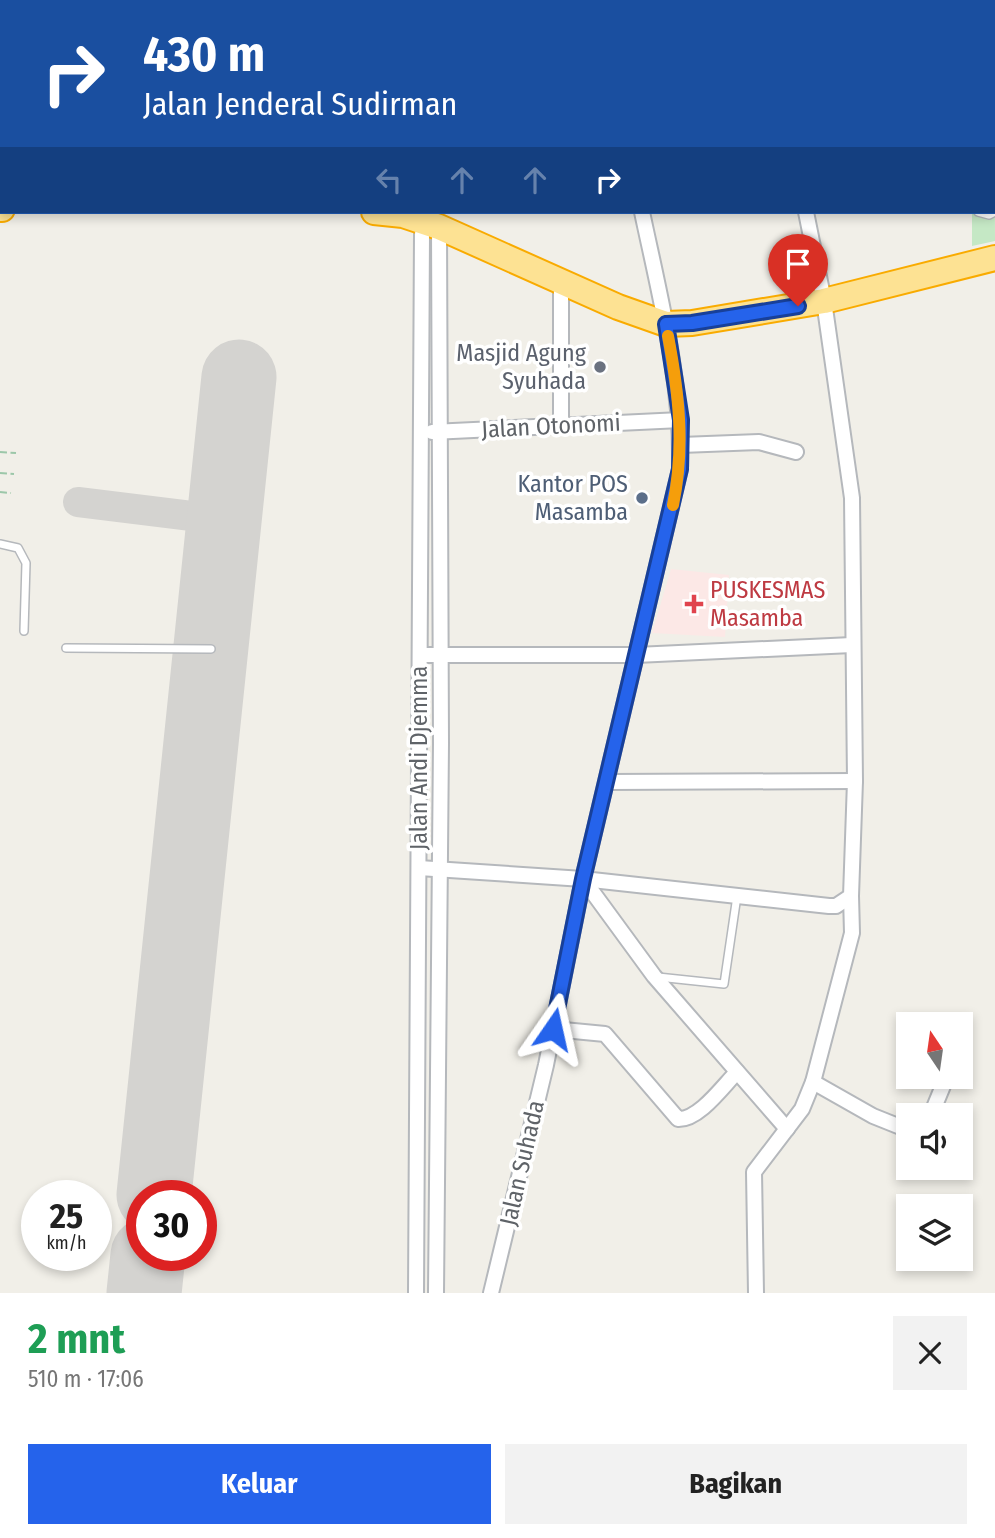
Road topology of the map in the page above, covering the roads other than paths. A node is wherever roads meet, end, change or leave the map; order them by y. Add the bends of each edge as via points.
1 (393, 214) edge
2 (642, 214) edge
3 (806, 214) edge
4 (433, 222) edge
5 (995, 258) edge
6 (561, 281) junction
7 (824, 301) junction
8 (666, 324) junction
9 (681, 420) junction
10 (561, 426) junction
11 (439, 431) junction
12 (420, 433) junction
13 (681, 445) junction
14 (796, 452) dead end
15 (0, 544) edge
16 (24, 631) dead end
17 (852, 645) junction
18 (66, 648) dead end
19 (211, 649) dead end
20 (420, 655) junction
21 (440, 655) junction
22 (636, 655) junction
23 (855, 781) junction
24 (608, 782) junction
25 (419, 868) junction
26 (439, 869) junction
27 (583, 879) junction
28 (737, 895) junction
29 (851, 897) junction
30 (654, 976) junction
31 (553, 1029) junction
32 (737, 1072) junction
33 (813, 1082) junction
34 (896, 1125) edge
35 (787, 1129) junction
36 (418, 1148) junction
37 (436, 1148) junction
38 (415, 1293) edge
39 (436, 1293) edge
40 (491, 1293) edge
41 (756, 1293) edge

1 - 4 highway
2 - 8 street, Jalan Suhada
3 - 7 street
4 - 6 highway
4 - 11 street, Jalan Andi Djemma
4 - 12 street, Jalan Andi Djemma via 422,234
5 - 7 highway
6 - 8 highway
6 - 10 street
7 - 8 highway
7 - 17 street via 852,498 856,614
8 - 9 street, Jalan Suhada
9 - 10 street, Jalan Otonomi
9 - 13 street, Jalan Suhada
10 - 11 street, Jalan Otonomi
11 - 12 street, Jalan Otonomi
11 - 21 street, Jalan Andi Djemma
12 - 20 street, Jalan Andi Djemma
13 - 14 street via 759,442
13 - 22 street, Jalan Suhada via 680,469
15 - 16 lane via 18,548 26,563
17 - 22 street
17 - 23 street
18 - 19 lane
20 - 21 street
20 - 25 street, Jalan Andi Djemma
21 - 22 street
21 - 26 street, Jalan Andi Djemma
22 - 24 street, Jalan Suhada
23 - 24 street
23 - 29 street
24 - 27 street, Jalan Suhada
25 - 26 street
25 - 36 street, Jalan Andi Djemma
26 - 27 street
26 - 37 street, Jalan Andi Djemma
27 - 28 street
27 - 30 street
27 - 31 street, Jalan Suhada
28 - 29 street via 829,906
28 - 30 lane via 724,984
29 - 33 street via 852,933
30 - 32 street
31 - 32 street via 605,1034 678,1119 695,1112
31 - 40 street, Jalan Suhada
32 - 35 street
33 - 34 street
33 - 35 street
35 - 41 street via 754,1172
36 - 37 street
36 - 38 street, Jalan Andi Djemma
37 - 39 street, Jalan Andi Djemma

